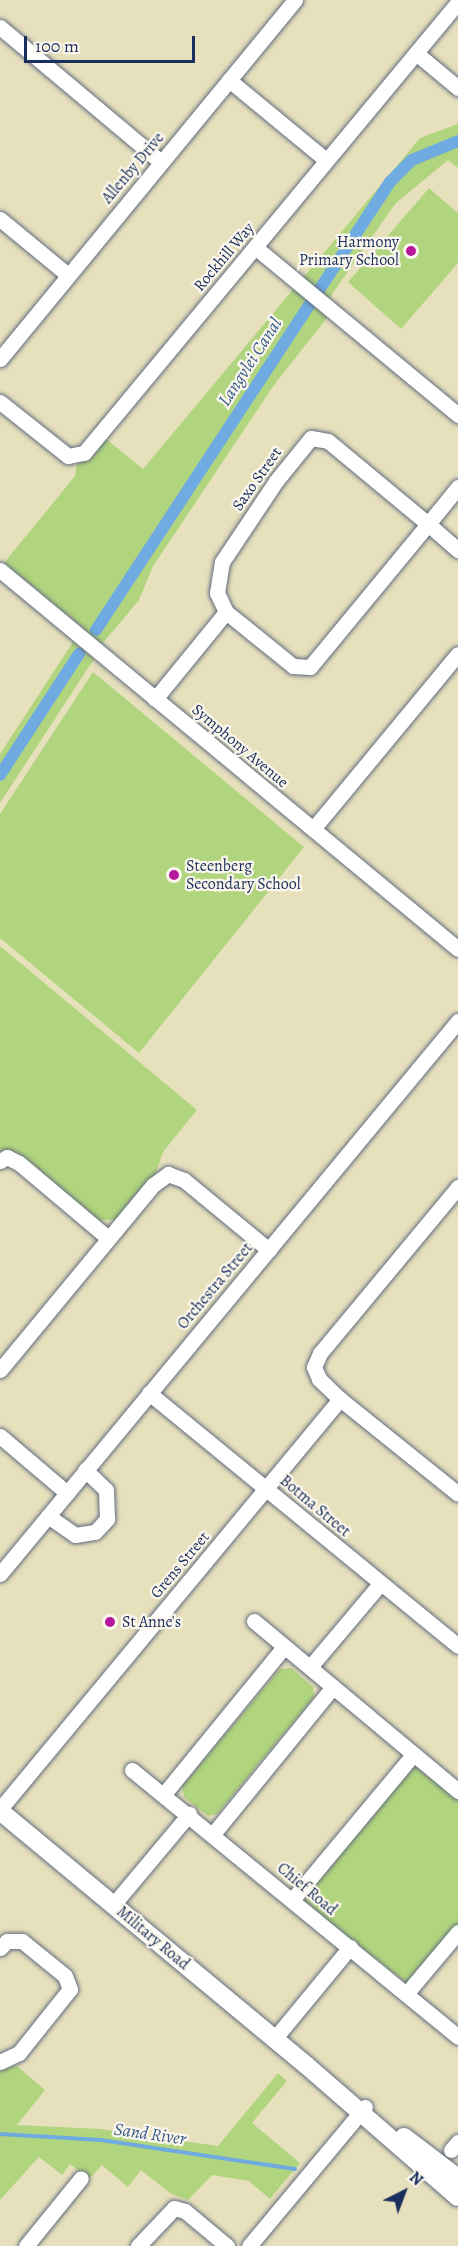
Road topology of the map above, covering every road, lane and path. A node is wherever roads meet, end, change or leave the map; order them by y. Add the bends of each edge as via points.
1 (295, 0) edge
2 (458, 2) edge
3 (0, 27) edge
4 (416, 53) junction
5 (229, 80) junction
6 (458, 88) edge
7 (326, 160) junction
8 (161, 162) junction
9 (0, 219) edge
10 (255, 247) junction
11 (68, 275) junction
12 (0, 359) edge
13 (0, 402) edge
14 (458, 415) edge
15 (458, 488) edge
16 (428, 524) junction
17 (458, 550) edge
18 (0, 570) edge
19 (226, 612) junction
20 (458, 654) edge
21 (155, 699) junction
22 (313, 829) junction
23 (458, 949) edge
24 (458, 1021) edge
25 (0, 1161) edge
26 (458, 1186) edge
27 (108, 1238) junction
28 (269, 1250) junction
29 (0, 1370) edge
30 (149, 1393) junction
31 (340, 1399) junction
32 (0, 1436) edge
33 (85, 1470) junction
34 (267, 1489) junction
35 (67, 1493) junction
36 (458, 1494) edge
37 (48, 1516) junction
38 (0, 1574) edge
39 (380, 1584) junction
40 (254, 1621) dead end
41 (458, 1646) edge
42 (284, 1647) junction
43 (310, 1667) junction
44 (333, 1687) junction
45 (413, 1755) junction
46 (132, 1770) dead end
47 (458, 1791) edge
48 (164, 1794) junction
49 (0, 1810) edge
50 (189, 1814) junction
51 (213, 1834) junction
52 (292, 1900) junction
53 (114, 1905) junction
54 (458, 1932) edge
55 (350, 1947) junction
56 (0, 1948) edge
57 (406, 1994) junction
58 (458, 2037) edge
59 (274, 2038) junction
60 (1, 2062) edge
61 (362, 2110) junction
62 (81, 2178) dead end
63 (458, 2178) edge
64 (458, 2197) edge
65 (26, 2246) edge
66 (138, 2246) edge
67 (227, 2246) edge
68 (249, 2246) edge

1 - 5 street, Allenby Drive
2 - 4 street, Rockhill Way
3 - 8 street
4 - 6 street
4 - 7 street, Rockhill Way
5 - 7 street
5 - 8 street, Allenby Drive
7 - 10 street, Rockhill Way
8 - 11 street, Allenby Drive
9 - 11 street
10 - 13 street, Rockhill Way via 81,456 63,453
10 - 14 street
11 - 12 street, Allenby Drive
15 - 16 street
16 - 17 street, Saxo Street
16 - 19 street via 310,667 293,666
16 - 19 street, Saxo Street via 327,441 311,438 276,481 222,562 216,587
18 - 21 street, Symphony Avenue
19 - 21 street
20 - 22 street
21 - 22 street, Symphony Avenue
22 - 23 street, Symphony Avenue
24 - 28 street, Orchestra Street
25 - 27 street via 7,1157 19,1163
26 - 31 street via 316,1360 319,1379
27 - 28 street via 153,1185 168,1174 184,1180
27 - 29 street
28 - 30 street, Orchestra Street
30 - 33 street, Orchestra Street
30 - 34 street, Botma Street
31 - 34 street, Grens Street
31 - 36 street
32 - 35 street
33 - 35 street, Orchestra Street
33 - 37 street via 106,1490 107,1519 95,1532 72,1534
34 - 39 street, Botma Street
34 - 49 street, Grens Street
35 - 37 street, Orchestra Street
37 - 38 street, Orchestra Street
39 - 41 street, Botma Street
39 - 43 street
40 - 42 street
42 - 43 street
42 - 48 street
43 - 44 street
44 - 45 street
44 - 51 street
45 - 47 street
45 - 52 street
46 - 48 street, Chief Road
48 - 50 street, Chief Road
49 - 53 main road, Military Road
50 - 51 street, Chief Road
50 - 53 street
51 - 52 street, Chief Road
52 - 55 street, Chief Road
53 - 59 main road, Military Road
54 - 57 street
55 - 57 street, Chief Road
55 - 59 street
56 - 60 street via 8,1941 22,1941 65,1976 70,1989 20,2053
57 - 58 street, Chief Road
59 - 61 main road, Military Road
61 - 63 main road, Military Road
61 - 64 main road, Military Road
61 - 68 street
62 - 65 street
66 - 67 street via 164,2214 174,2208 185,2211

